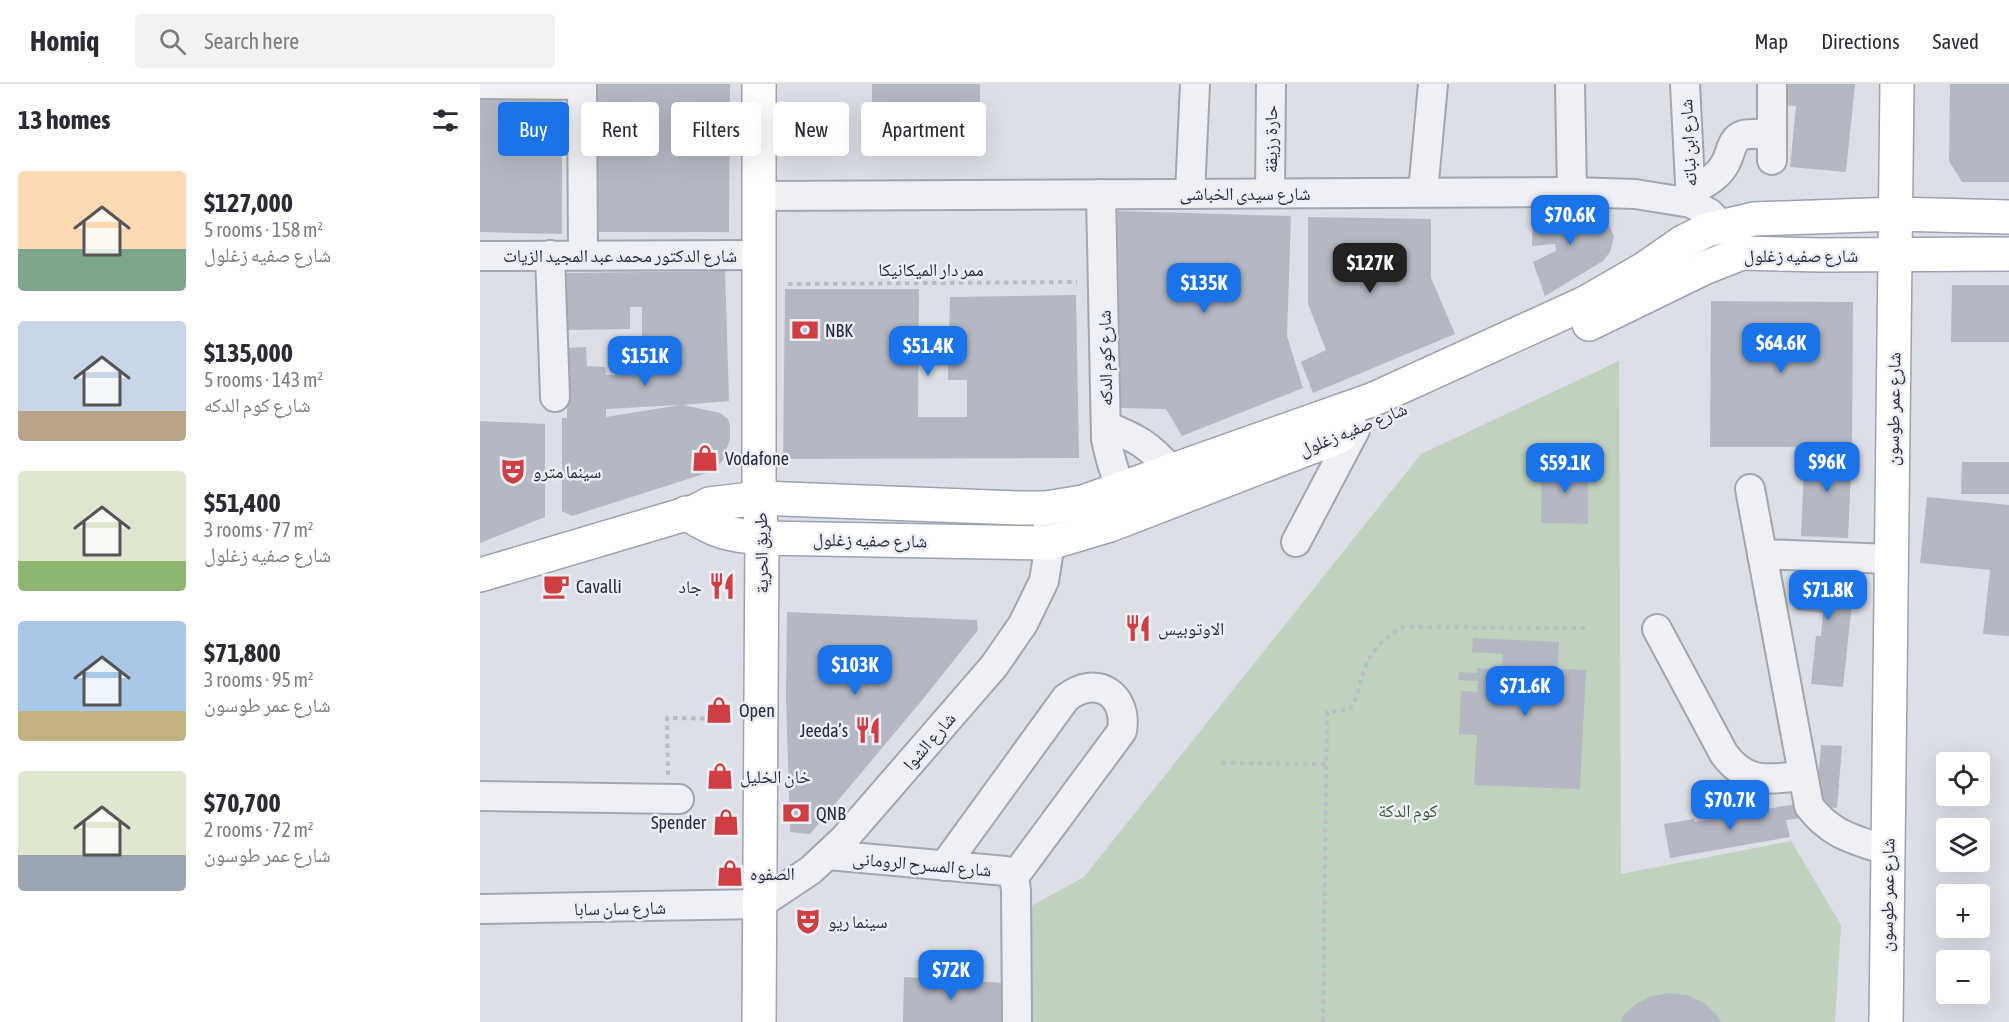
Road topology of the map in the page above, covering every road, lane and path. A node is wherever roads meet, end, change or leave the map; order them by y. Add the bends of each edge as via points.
1 (480, 84) edge
2 (759, 84) edge
3 (1195, 84) edge
4 (1270, 84) edge
5 (1433, 84) edge
6 (1570, 84) edge
7 (1685, 84) edge
8 (1772, 84) edge
9 (1897, 84) edge
10 (582, 85) edge
11 (1422, 192) junction
12 (1572, 192) junction
13 (1270, 193) junction
14 (1101, 194) junction
15 (1190, 194) junction
16 (760, 196) junction
17 (1691, 198) junction
18 (1896, 214) junction
19 (2009, 217) edge
20 (1722, 226) junction
21 (1742, 253) junction
22 (1896, 254) junction
23 (2009, 254) edge
24 (480, 255) edge
25 (550, 255) junction
26 (584, 255) junction
27 (760, 269) junction
28 (1103, 282) junction
29 (555, 397) dead end
30 (1347, 421) junction
31 (1106, 426) junction
32 (1172, 471) junction
33 (1750, 489) dead end
34 (759, 498) junction
35 (1132, 500) junction
36 (1046, 508) junction
37 (686, 513) junction
38 (762, 538) junction
39 (1296, 542) dead end
40 (1050, 543) junction
41 (1762, 554) junction
42 (1890, 559) junction
43 (480, 575) edge
44 (1588, 628) dead end
45 (1657, 629) dead end
46 (760, 720) junction
47 (1222, 763) dead end
48 (1326, 764) junction
49 (1803, 776) junction
50 (480, 796) edge
51 (674, 799) joint
52 (1888, 851) junction
53 (828, 855) junction
54 (944, 866) junction
55 (1014, 877) junction
56 (760, 904) junction
57 (480, 909) edge
58 (759, 1022) edge
59 (1017, 1022) edge
60 (1323, 1022) edge
61 (1886, 1022) edge

1 - 10 street
2 - 16 main road, طريق الحرية
3 - 15 street
4 - 13 street, حارة رزيقة
5 - 11 street
6 - 12 street
7 - 17 street, شارع ابن نباته
8 - 17 street via 1772,147 1744,135 1737,139 1718,174
9 - 18 main road, شارع عمر طوسون
10 - 26 street
11 - 12 street, شارع سيدى الخباشى
11 - 13 street, شارع سيدى الخباشى
12 - 17 street, شارع سيدى الخباشى
13 - 15 street, شارع سيدى الخباشى
14 - 15 street, شارع سيدى الخباشى
14 - 16 street, شارع سيدى الخباشى
14 - 28 street, شارع كوم الدكه
16 - 27 main road, طريق الحرية
17 - 20 street, شارع سيدى الخباشى
18 - 19 main road, شارع صفيه زغلول
18 - 20 main road, شارع صفيه زغلول via 1754,219
18 - 22 main road, شارع عمر طوسون
20 - 21 main road
20 - 30 main road, شارع صفيه زغلول via 1683,242 1585,303 1374,399
21 - 22 main road, شارع صفيه زغلول
21 - 30 main road, شارع صفيه زغلول via 1500,367
22 - 23 main road, شارع صفيه زغلول
22 - 42 main road, شارع عمر طوسون
24 - 25 street, شارع الدكتور محمد عبد المجيد الزيات
25 - 26 street, شارع الدكتور محمد عبد المجيد الزيات
25 - 29 street
26 - 27 street, شارع الدكتور محمد عبد المجيد الزيات
27 - 28 path, ممر دار الميكانيكا
27 - 34 main road, طريق الحرية
28 - 31 street, شارع كوم الدكه
30 - 32 main road, شارع صفيه زغلول
30 - 35 main road, شارع صفيه زغلول
30 - 39 street
31 - 32 street via 1137,438
31 - 35 street, شارع كوم الدكه via 1113,472
32 - 35 main road, شارع صفيه زغلول
33 - 41 street
34 - 36 main road, شارع صفيه زغلول
34 - 37 main road, شارع صفيه زغلول via 709,504
34 - 38 main road, طريق الحرية
35 - 36 main road, شارع صفيه زغلول
35 - 40 main road, شارع صفيه زغلول via 1083,535
36 - 40 street, شارع الشوا
37 - 38 main road, شارع صفيه زغلول via 709,528
37 - 43 main road, شارع صفيه زغلول
38 - 40 main road, شارع صفيه زغلول
38 - 46 main road, طريق الحرية
40 - 53 street, شارع الشوا via 1044,581 1023,624 994,666
41 - 42 street
41 - 49 street
42 - 52 main road, شارع عمر طوسون
44 - 48 path via 1403,627 1386,636 1372,654 1349,710 1327,712
45 - 49 street via 1734,768 1749,777 1766,780
46 - 51 path via 667,718
46 - 56 main road, طريق الحرية
47 - 48 path
48 - 60 path
49 - 52 street via 1809,806 1832,830
50 - 51 street
52 - 61 main road, شارع عمر طوسون
53 - 54 street, شارع المسرح الرومانى
53 - 56 street, شارع الشوا via 793,884
54 - 55 street, شارع المسرح الرومانى via 1006,872
54 - 55 street via 1066,698 1083,688 1104,689 1123,711 1122,731
55 - 59 street, شارع المسرح الرومانى
56 - 57 street, شارع سان سابا
56 - 58 main road, طريق الحرية

